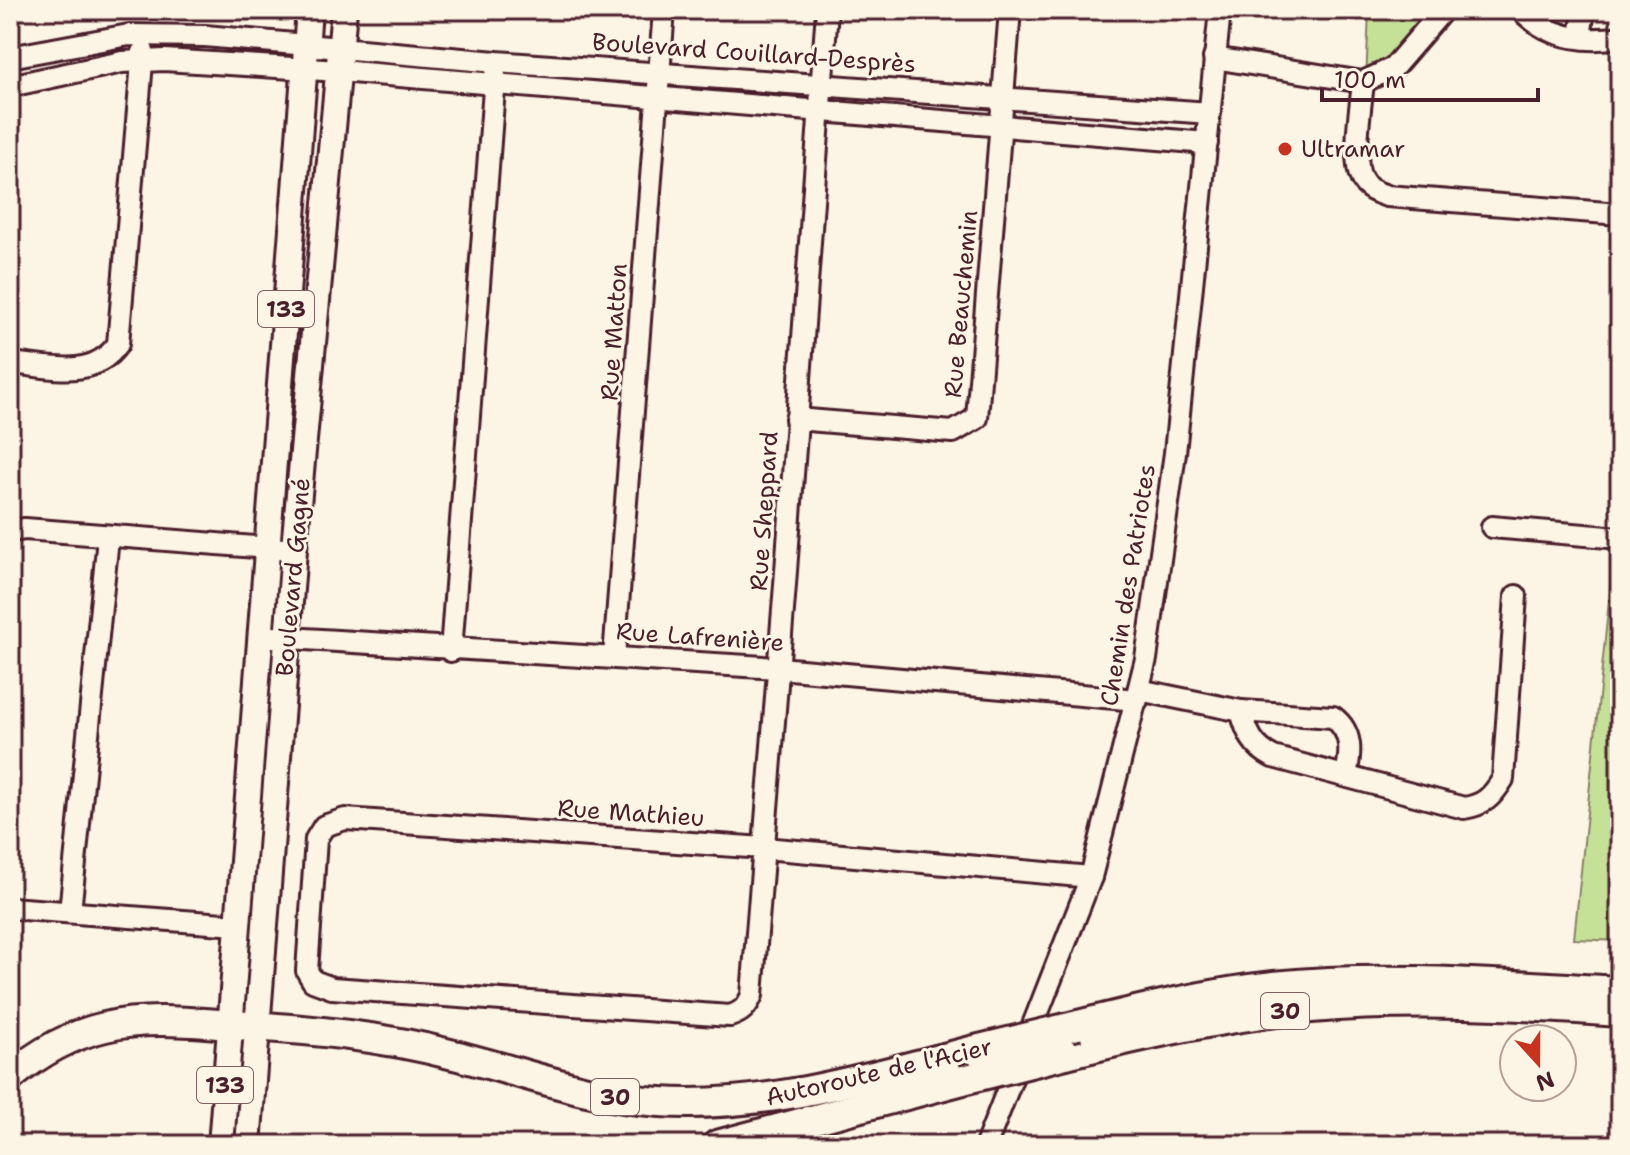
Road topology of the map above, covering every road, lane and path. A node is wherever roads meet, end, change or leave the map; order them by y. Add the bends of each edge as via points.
1 (309, 10) edge
2 (344, 10) edge
3 (664, 10) edge
4 (827, 10) edge
5 (1010, 10) edge
6 (1220, 10) edge
7 (1443, 10) edge
8 (1521, 10) edge
9 (1584, 10) edge
10 (144, 35) junction
11 (1580, 37) junction
12 (1620, 37) edge
13 (307, 43) junction
14 (342, 46) junction
15 (10, 57) edge
16 (1214, 58) junction
17 (142, 61) junction
18 (496, 62) junction
19 (305, 69) junction
20 (339, 71) junction
21 (659, 72) junction
22 (1363, 82) junction
23 (822, 83) junction
24 (10, 86) edge
25 (494, 86) junction
26 (658, 97) junction
27 (1004, 97) junction
28 (819, 110) junction
29 (1210, 113) junction
30 (1002, 125) junction
31 (1207, 143) junction
32 (1620, 214) edge
33 (10, 363) edge
34 (796, 419) junction
35 (1492, 527) dead end
36 (10, 531) edge
37 (108, 538) junction
38 (1620, 538) edge
39 (267, 548) junction
40 (294, 550) junction
41 (1516, 596) dead end
42 (260, 637) junction
43 (287, 638) junction
44 (451, 651) junction
45 (614, 657) junction
46 (779, 668) junction
47 (1138, 695) junction
48 (1241, 711) junction
49 (1346, 775) junction
50 (764, 848) junction
51 (1091, 877) junction
52 (10, 908) edge
53 (70, 912) junction
54 (237, 925) junction
55 (1620, 991) edge
56 (1508, 995) junction
57 (742, 1012) joint
58 (1620, 1012) edge
59 (244, 1025) junction
60 (10, 1077) edge
61 (221, 1145) edge
62 (248, 1145) edge
63 (717, 1145) edge
64 (986, 1145) edge

1 - 13 main road, Boulevard Gagné / 133
2 - 14 main road, Boulevard Gagné / 133
3 - 21 street, Rue Matton
4 - 23 street, Rue Sheppard
5 - 27 street, Rue Beauchemin
6 - 16 street, Chemin des Patriotes
7 - 22 street via 1393,68
8 - 11 street via 1544,30
9 - 11 street
10 - 13 street, Boulevard Couillard-Desprès
10 - 15 street, Boulevard Couillard-Desprès via 66,43
10 - 17 street
11 - 12 street
13 - 14 street, Boulevard Couillard-Desprès
13 - 19 main road, Boulevard Gagné / 133
14 - 18 street, Boulevard Couillard-Desprès
14 - 20 main road, Boulevard Gagné / 133
16 - 22 street
16 - 29 street, Chemin des Patriotes
17 - 19 street, Boulevard Couillard-Desprès
17 - 24 street, Boulevard Couillard-Desprès
17 - 33 street via 118,344 99,365 83,368
18 - 21 street, Boulevard Couillard-Desprès
18 - 25 street
19 - 20 street, Boulevard Couillard-Desprès
19 - 39 main road, Boulevard Gagné / 133
20 - 25 street, Boulevard Couillard-Desprès
20 - 40 main road, Boulevard Gagné / 133
21 - 23 street, Boulevard Couillard-Desprès
21 - 26 street, Rue Matton
22 - 32 street via 1358,158 1360,177 1371,190 1387,196
23 - 27 street, Boulevard Couillard-Desprès
23 - 28 street, Rue Sheppard
25 - 26 street, Boulevard Couillard-Desprès
25 - 44 street
26 - 28 street, Boulevard Couillard-Desprès
26 - 45 street, Rue Matton
27 - 29 street, Boulevard Couillard-Desprès
27 - 30 street, Rue Beauchemin
28 - 30 street, Boulevard Couillard-Desprès
28 - 34 street, Rue Sheppard
29 - 31 street, Chemin des Patriotes
30 - 31 street, Boulevard Couillard-Desprès
30 - 34 street, Rue Beauchemin via 977,418 953,432
31 - 47 street, Chemin des Patriotes via 1172,483
34 - 46 street, Rue Sheppard
35 - 38 street
36 - 37 street
37 - 39 street
37 - 53 street
39 - 40 street
39 - 42 main road, Boulevard Gagné / 133
40 - 43 main road, Boulevard Gagné / 133
41 - 49 street via 1503,779 1490,799 1464,808
42 - 43 street, Rue Lafrenière
42 - 54 main road, Boulevard Gagné / 133
43 - 44 street, Rue Lafrenière
43 - 59 main road, Boulevard Gagné / 133
44 - 45 street, Rue Lafrenière
45 - 46 street, Rue Lafrenière
46 - 47 street, Rue Lafrenière
46 - 50 street, Rue Sheppard
47 - 48 street, Rue Lafrenière
47 - 51 street, Chemin des Patriotes
48 - 49 street via 1260,751
48 - 49 street, Rue Lafrenière via 1333,717 1349,739
50 - 51 street, Rue Mathieu
50 - 57 street, Rue Sheppard via 752,995
50 - 57 street, Rue Mathieu via 337,820 324,826 316,839 306,963 310,977 323,987 730,1016
51 - 64 street, Chemin des Patriotes
52 - 53 street
53 - 54 street
54 - 59 main road, Boulevard Gagné / 133
55 - 56 highway, Autoroute de l'Acier / 30
56 - 58 highway, Autoroute de l'Acier / 30
56 - 59 highway, Autoroute de l'Acier / 30, bridge via 1395,981 1273,986 1078,1025 787,1096 687,1104 585,1091 392,1041
56 - 63 highway, Autoroute de l'Acier / 30, bridge via 1279,1012 1181,1028
59 - 60 highway, Autoroute de l'Acier / 30 via 141,1022 104,1027 57,1045
59 - 61 main road, Boulevard Gagné / 133
59 - 62 main road, Boulevard Gagné / 133

